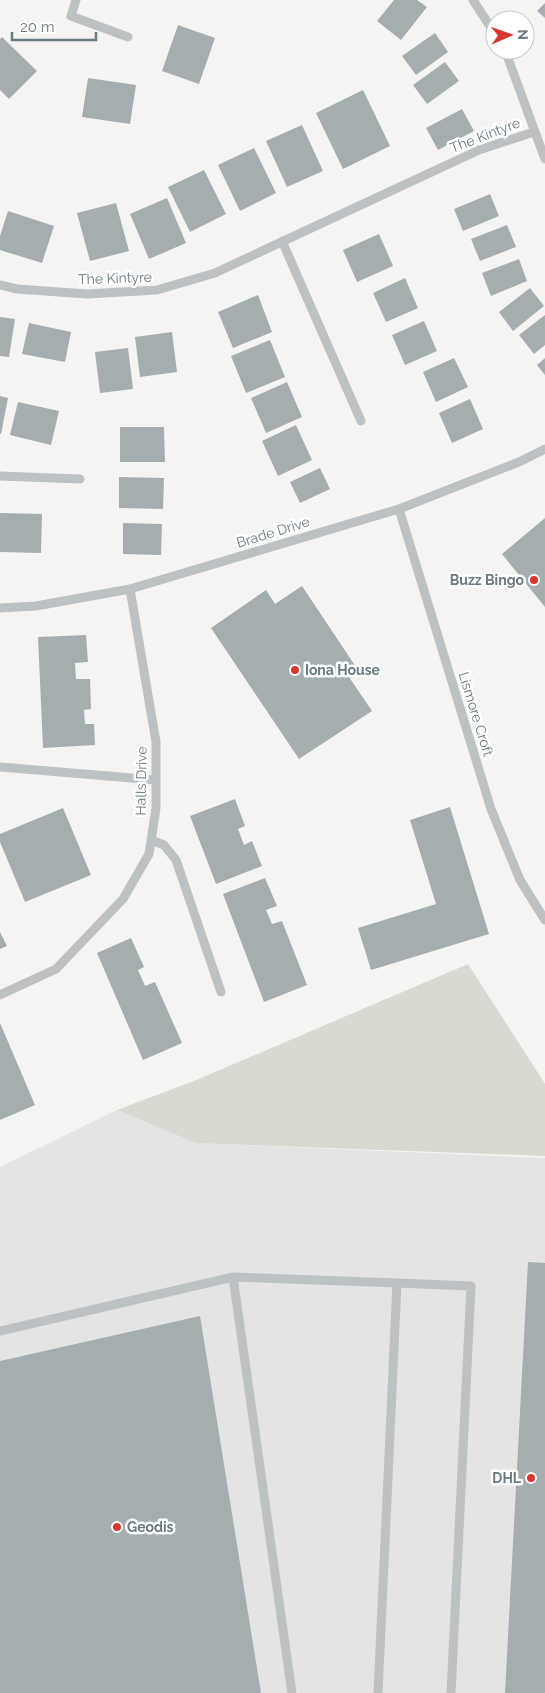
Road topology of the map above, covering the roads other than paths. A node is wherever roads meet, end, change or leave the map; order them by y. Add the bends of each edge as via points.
1 (76, 0) edge
2 (473, 0) edge
3 (485, 19) edge
4 (128, 37) dead end
5 (509, 60) edge
6 (534, 132) junction
7 (545, 159) edge
8 (282, 241) junction
9 (0, 285) edge
10 (361, 421) dead end
11 (545, 449) edge
12 (0, 476) edge
13 (80, 479) dead end
14 (399, 509) junction
15 (130, 589) junction
16 (0, 608) edge
17 (0, 767) edge
18 (156, 780) junction
19 (151, 840) junction
20 (545, 920) edge
21 (221, 992) dead end
22 (0, 995) edge
23 (232, 1277) junction
24 (397, 1283) junction
25 (0, 1331) edge
26 (292, 1693) edge
27 (378, 1693) edge
28 (451, 1693) edge

1 - 4 street via 71,16
2 - 3 street
5 - 6 street
6 - 7 street
6 - 8 street, The Kintyre via 479,150
8 - 9 street, The Kintyre via 215,274 157,290 87,294
8 - 10 street
11 - 14 street, Brade Drive
12 - 13 street
14 - 15 street, Brade Drive
14 - 20 street, Lismore Croft via 491,809 520,880
15 - 16 street, Brade Drive via 36,606
15 - 18 street, Halls Drive via 156,742
17 - 18 street
18 - 19 street, Halls Drive
19 - 21 street via 164,845 176,860
19 - 22 street, Halls Drive via 149,854 124,899 56,969
23 - 24 street
23 - 25 street
23 - 26 street
24 - 27 street
24 - 28 street via 471,1286

